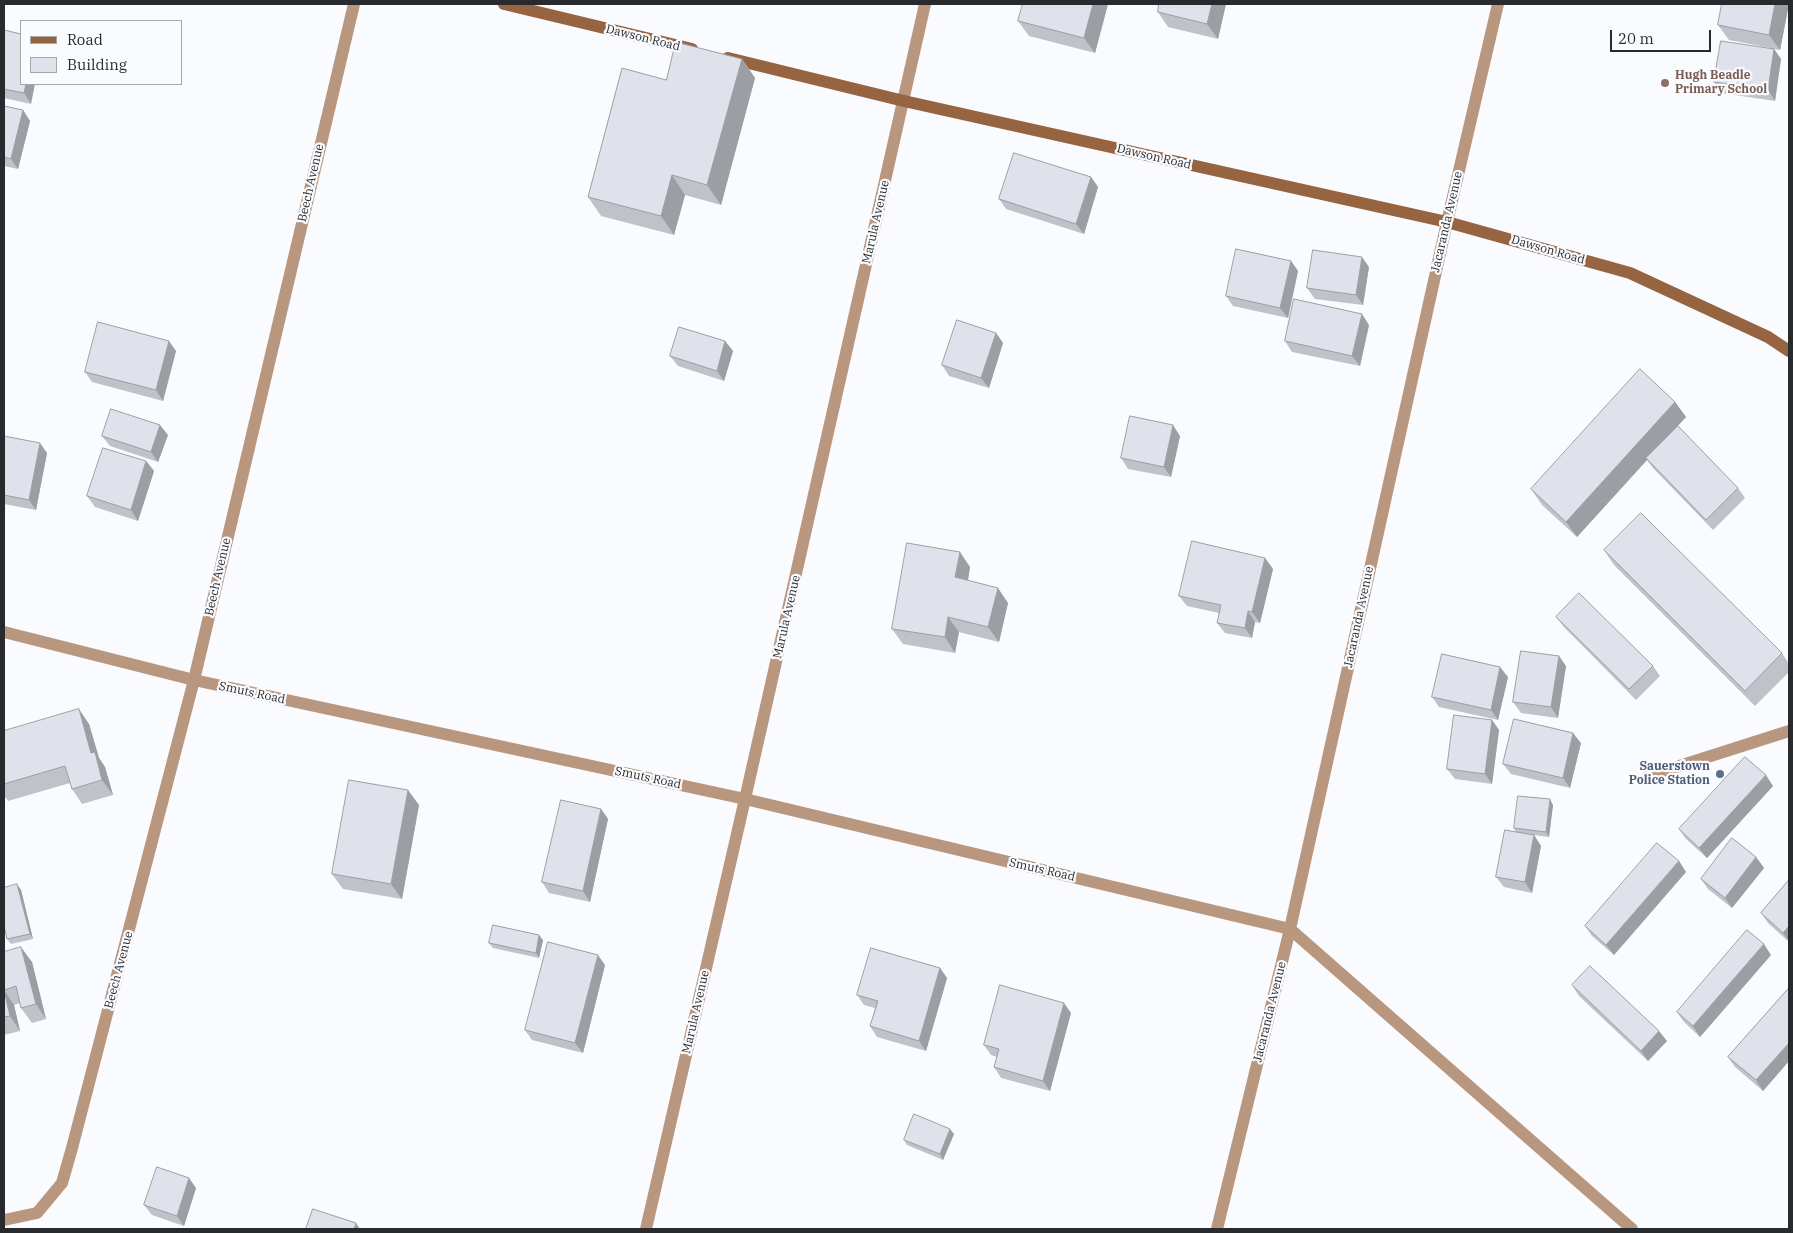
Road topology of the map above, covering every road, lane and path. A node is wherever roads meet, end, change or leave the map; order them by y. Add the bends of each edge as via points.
1 (354, 4) edge
2 (504, 4) edge
3 (925, 4) edge
4 (1498, 4) edge
5 (904, 101) junction
6 (1447, 222) junction
7 (1789, 352) edge
8 (4, 632) edge
9 (194, 680) junction
10 (1789, 731) edge
11 (1648, 776) dead end
12 (745, 799) junction
13 (1290, 929) junction
14 (4, 1220) edge
15 (646, 1229) edge
16 (1217, 1229) edge
17 (1632, 1229) edge

1 - 9 street, Beech Avenue
2 - 5 street, Dawson Road
3 - 5 street, Marula Avenue
4 - 6 street, Jacaranda Avenue
5 - 6 street, Dawson Road
5 - 12 street, Marula Avenue
6 - 7 street, Dawson Road via 1630,273 1768,337
6 - 13 street, Jacaranda Avenue
8 - 9 street, Smuts Road
9 - 12 street, Smuts Road
9 - 14 street, Beech Avenue via 62,1183 37,1213
10 - 11 street
12 - 13 street, Smuts Road
12 - 15 street, Marula Avenue
13 - 16 street, Jacaranda Avenue
13 - 17 street

